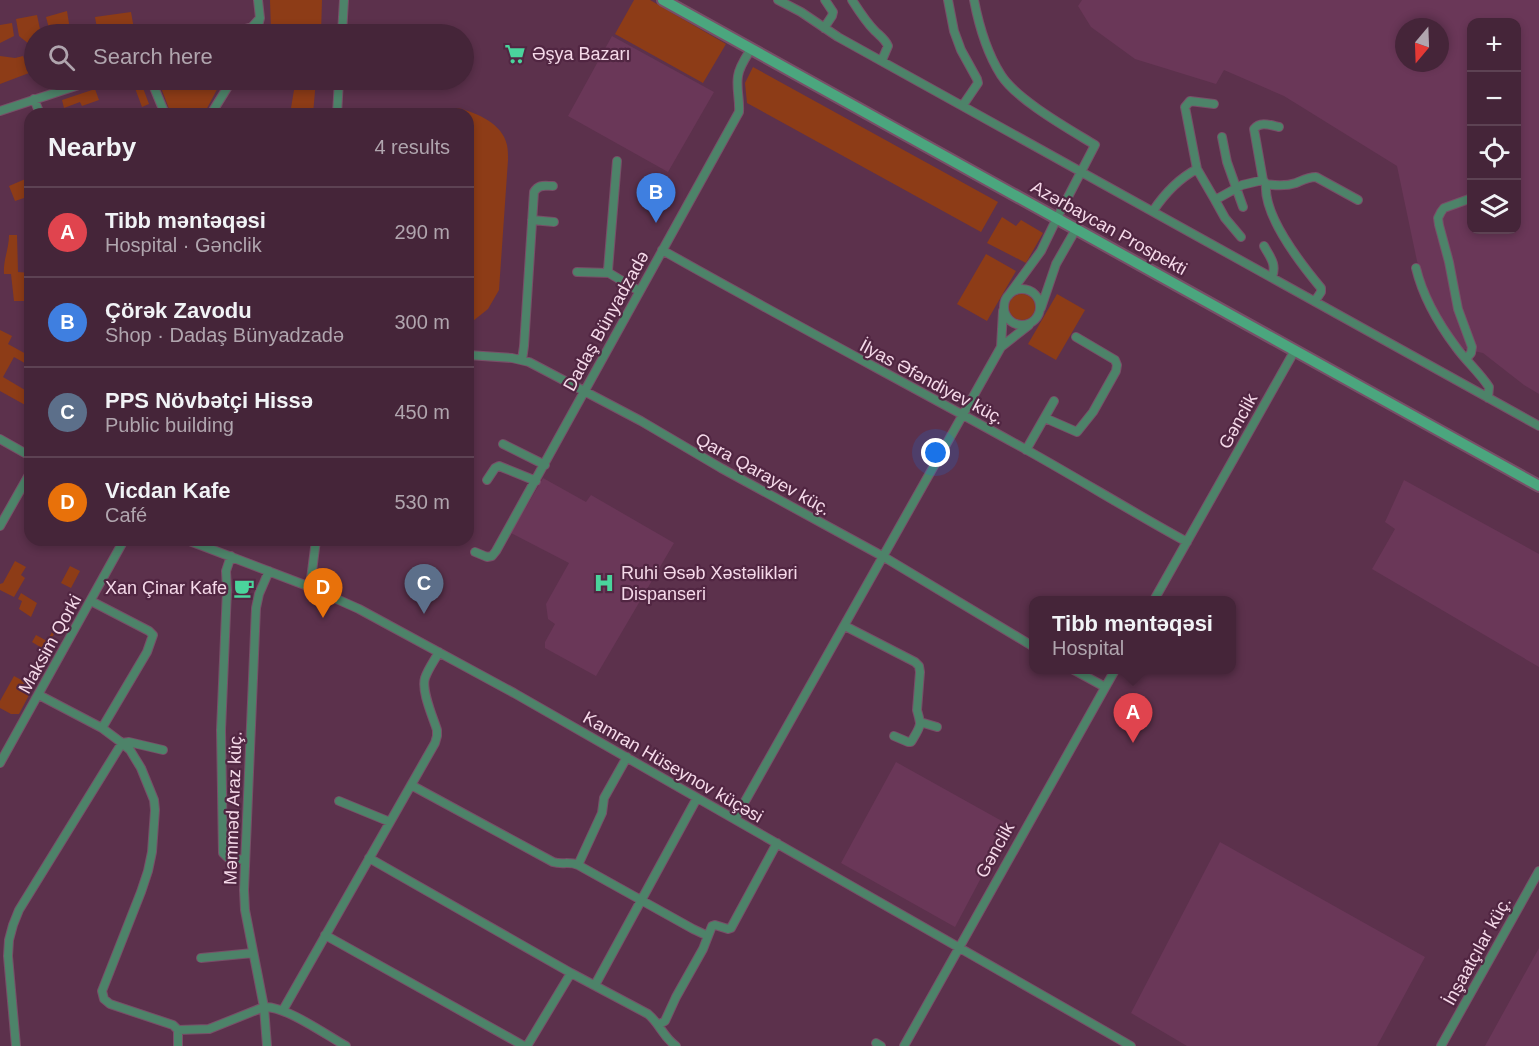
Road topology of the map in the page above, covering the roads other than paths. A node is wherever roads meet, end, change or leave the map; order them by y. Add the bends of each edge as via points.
1 (258, 0) edge
2 (344, 0) edge
3 (663, 0) edge
4 (778, 0) edge
5 (825, 0) edge
6 (852, 0) edge
7 (948, 0) edge
8 (974, 0) edge
9 (260, 18) junction
10 (255, 24) edge
11 (258, 24) edge
12 (343, 24) edge
13 (824, 28) junction
14 (751, 49) junction
15 (882, 60) junction
16 (62, 90) edge
17 (155, 90) edge
18 (226, 90) edge
19 (338, 90) edge
20 (34, 99) junction
21 (1214, 104) dead end
22 (963, 105) junction
23 (38, 108) edge
24 (163, 108) edge
25 (215, 108) edge
26 (337, 108) edge
27 (0, 111) edge
28 (1279, 127) dead end
29 (1222, 137) dead end
30 (617, 161) dead end
31 (1197, 169) junction
32 (1081, 172) junction
33 (1264, 182) junction
34 (553, 186) dead end
35 (1236, 189) junction
36 (1215, 200) junction
37 (1358, 200) dead end
38 (1467, 200) edge
39 (1243, 207) dead end
40 (1153, 211) junction
41 (1057, 218) junction
42 (532, 220) junction
43 (554, 222) dead end
44 (1076, 229) junction
45 (1241, 237) dead end
46 (1264, 246) dead end
47 (662, 250) junction
48 (1416, 268) dead end
49 (577, 272) dead end
50 (609, 273) junction
51 (1272, 277) junction
52 (639, 291) junction
53 (1006, 300) junction
54 (1315, 301) junction
55 (1039, 312) junction
56 (1032, 322) junction
57 (1076, 337) dead end
58 (1001, 347) junction
59 (1294, 350) junction
60 (474, 356) edge
61 (1466, 359) junction
62 (522, 360) junction
63 (585, 392) junction
64 (1488, 398) junction
65 (1054, 401) dead end
66 (963, 416) junction
67 (1045, 418) junction
68 (1539, 426) edge
69 (0, 439) edge
70 (503, 444) dead end
71 (1026, 450) junction
72 (24, 453) edge
73 (544, 465) junction
74 (487, 480) dead end
75 (536, 481) junction
76 (24, 483) edge
77 (1539, 486) edge
78 (0, 526) edge
79 (1187, 542) junction
80 (121, 546) edge
81 (204, 546) edge
82 (315, 546) edge
83 (475, 552) dead end
84 (231, 556) junction
85 (884, 556) junction
86 (269, 571) junction
87 (310, 587) junction
88 (1156, 596) edge
89 (91, 601) junction
90 (845, 626) junction
91 (1029, 644) edge
92 (439, 652) junction
93 (1083, 674) edge
94 (1112, 674) edge
95 (1105, 687) junction
96 (39, 695) junction
97 (920, 722) junction
98 (937, 727) dead end
99 (102, 728) junction
100 (894, 736) dead end
101 (122, 743) junction
102 (163, 750) dead end
103 (627, 758) junction
104 (0, 763) edge
105 (411, 785) junction
106 (697, 798) junction
107 (339, 801) dead end
108 (735, 819) junction
109 (390, 822) junction
110 (777, 843) junction
111 (369, 858) junction
112 (245, 861) junction
113 (579, 865) junction
114 (1539, 871) edge
115 (641, 900) junction
116 (325, 935) junction
117 (708, 936) junction
118 (958, 947) junction
119 (253, 952) junction
120 (201, 958) dead end
121 (571, 973) junction
122 (596, 985) junction
123 (264, 1007) junction
124 (283, 1010) junction
125 (658, 1026) junction
126 (178, 1030) junction
127 (16, 1046) edge
128 (178, 1046) edge
129 (267, 1046) edge
130 (346, 1046) edge
131 (525, 1046) edge
132 (676, 1046) edge
133 (904, 1046) edge
134 (1131, 1046) edge
135 (1442, 1046) edge

1 - 9 street
2 - 12 street
3 - 14 street, Azərbaycan Prospekti
4 - 13 street
5 - 13 street via 833,12
6 - 15 street via 886,41
7 - 22 street via 954,31 978,83
8 - 32 street via 983,36 1010,86 1095,145
9 - 10 street
9 - 11 street
13 - 15 street
14 - 41 street, Azərbaycan Prospekti
14 - 47 street, Dadaş Bünyadzadə via 737,77 739,112
15 - 22 street
16 - 20 street
17 - 24 street
18 - 25 street
19 - 26 street
20 - 23 street
20 - 27 street
21 - 31 street via 1190,101 1185,107
22 - 32 street
28 - 33 street via 1260,124 1254,129
29 - 35 street
30 - 50 street
31 - 36 street
31 - 40 street via 1168,190
32 - 40 street
32 - 41 street
33 - 35 street
33 - 37 street via 1280,186 1316,177
33 - 54 street via 1275,220 1298,260 1321,288
34 - 42 street via 537,187
35 - 36 street
35 - 39 street
36 - 45 street
38 - 61 street via 1444,208 1438,218 1458,309 1472,347
40 - 51 street
41 - 44 street, Azərbaycan Prospekti
41 - 53 street via 1036,260
42 - 43 street
42 - 62 street
44 - 55 street via 1056,264
44 - 59 street, Azərbaycan Prospekti
46 - 51 street via 1274,265
47 - 52 street, Dadaş Bünyadzadə
47 - 66 street, İlyas Əfəndiyev küç.
48 - 61 street via 1432,311
49 - 50 street
50 - 52 street
51 - 54 street
52 - 63 street, Dadaş Bünyadzadə
53 - 55 street via 1018,290 1030,291 1039,300
53 - 56 street via 1006,316 1012,322
53 - 58 street
54 - 64 street
55 - 56 street
56 - 58 street
57 - 67 street via 1114,360 1116,371 1077,432
58 - 66 street
59 - 77 street, Azərbaycan Prospekti
59 - 79 street, Gənclik
60 - 62 street, Qara Qarayev küç.
61 - 64 street via 1489,387
62 - 63 street, Qara Qarayev küç.
63 - 73 street, Dadaş Bünyadzadə
63 - 85 street, Qara Qarayev küç.
64 - 68 street
65 - 67 street
66 - 71 street, İlyas Əfəndiyev küç.
66 - 85 street
67 - 71 street
69 - 72 street
70 - 73 street
71 - 79 street, İlyas Əfəndiyev küç.
73 - 75 street, Dadaş Bünyadzadə
74 - 75 street via 499,466
75 - 83 street, Dadaş Bünyadzadə via 492,556
76 - 78 street
79 - 88 street, Gənclik
80 - 89 street, Maksim Qorki
81 - 84 street, Kamran Hüseynov küçəsi
82 - 87 street
84 - 86 street, Kamran Hüseynov küçəsi
84 - 112 street via 226,571 221,730 223,853
85 - 90 street
85 - 91 street, Qara Qarayev küç.
86 - 87 street, Kamran Hüseynov küçəsi
86 - 112 street, Məmməd Araz küç. via 256,608
87 - 92 street, Kamran Hüseynov küçəsi
89 - 96 street, Maksim Qorki
89 - 99 street via 153,635
90 - 97 street via 915,662 920,672
90 - 108 street
92 - 103 street, Kamran Hüseynov küçəsi
92 - 105 street via 424,684 437,736
93 - 95 street
94 - 95 street, Gənclik
95 - 118 street, Gənclik
96 - 99 street
96 - 104 street, Maksim Qorki
97 - 98 street
97 - 100 street via 911,742
99 - 101 street
101 - 102 street
101 - 126 street via 141,768 155,810 148,871 102,991 110,1004 173,1024
101 - 127 street via 13,925 8,956
103 - 106 street, Kamran Hüseynov küçəsi
103 - 113 street via 604,798 603,813
105 - 109 street
105 - 113 street via 552,862
106 - 108 street, Kamran Hüseynov küçəsi
106 - 115 street
107 - 109 street
108 - 110 street, Kamran Hüseynov küçəsi
109 - 111 street
110 - 117 street via 731,928 712,926
110 - 118 street, Kamran Hüseynov küçəsi
111 - 116 street
111 - 121 street
112 - 119 street, Məmməd Araz küç. via 245,910
113 - 115 street
114 - 135 street, İnşaatçılar küç.
115 - 117 street
115 - 122 street
116 - 124 street
116 - 131 street
117 - 125 street via 665,1020
118 - 133 street, Gənclik
118 - 134 street, Kamran Hüseynov küçəsi
119 - 120 street
119 - 123 street, Məmməd Araz küç.
121 - 122 street
121 - 131 street
122 - 125 street via 648,1014
123 - 124 street
123 - 126 street via 208,1029
123 - 129 street, Məmməd Araz küç.
124 - 130 street
125 - 132 street
126 - 128 street

